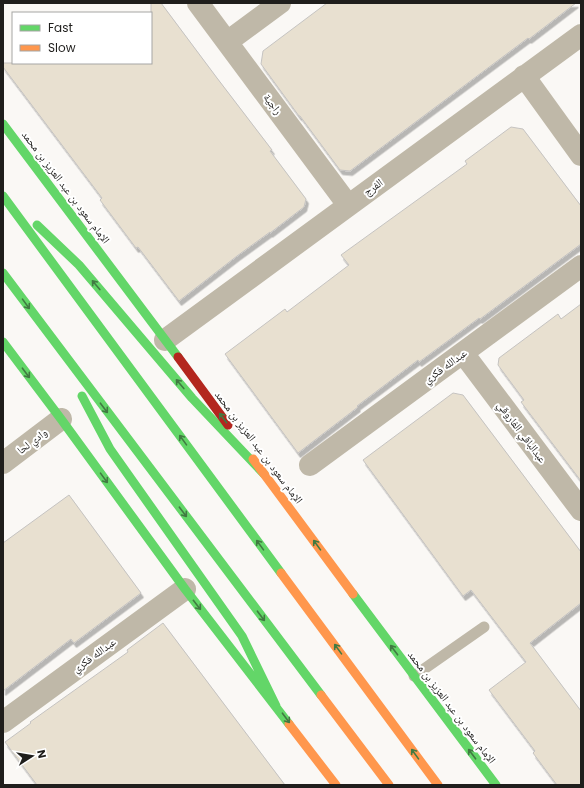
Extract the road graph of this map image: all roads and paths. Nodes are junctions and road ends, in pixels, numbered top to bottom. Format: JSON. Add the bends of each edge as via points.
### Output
{"nodes":[{"id":1,"x":198,"y":3,"type":"edge"},
{"id":2,"x":280,"y":3,"type":"edge"},
{"id":3,"x":581,"y":34,"type":"edge"},
{"id":4,"x":227,"y":42,"type":"junction"},
{"id":5,"x":524,"y":76,"type":"junction"},
{"id":6,"x":3,"y":124,"type":"edge"},
{"id":7,"x":581,"y":155,"type":"edge"},
{"id":8,"x":3,"y":195,"type":"edge"},
{"id":9,"x":348,"y":205,"type":"junction"},
{"id":10,"x":581,"y":266,"type":"edge"},
{"id":11,"x":3,"y":273,"type":"edge"},
{"id":12,"x":47,"y":332,"type":"junction"},
{"id":13,"x":165,"y":340,"type":"junction"},
{"id":14,"x":3,"y":342,"type":"edge"},
{"id":15,"x":463,"y":353,"type":"junction"},
{"id":16,"x":61,"y":419,"type":"junction"},
{"id":17,"x":3,"y":463,"type":"edge"},
{"id":18,"x":310,"y":465,"type":"dead end"},
{"id":19,"x":264,"y":474,"type":"junction"},
{"id":20,"x":581,"y":510,"type":"edge"},
{"id":21,"x":185,"y":589,"type":"junction"},
{"id":22,"x":484,"y":626,"type":"dead end"},
{"id":23,"x":414,"y":676,"type":"junction"},
{"id":24,"x":276,"y":706,"type":"junction"},
{"id":25,"x":3,"y":722,"type":"edge"},
{"id":26,"x":336,"y":785,"type":"edge"},
{"id":27,"x":389,"y":785,"type":"edge"},
{"id":28,"x":438,"y":785,"type":"edge"},
{"id":29,"x":496,"y":785,"type":"edge"}],
"edges":[{"from":1,"to":4,"type":"street","name":"راجية"},
{"from":2,"to":4,"type":"street"},
{"from":3,"to":5,"type":"street","name":"الفرج"},
{"from":4,"to":9,"type":"street","name":"راجية"},
{"from":5,"to":7,"type":"street"},
{"from":5,"to":9,"type":"street","name":"الفرج"},
{"from":6,"to":13,"type":"main road","name":"الإمام سعود بن عبد العزيز بن محمد"},
{"from":19,"to":8,"type":"main road","one_way":true,"via":[[192,398],[79,265]]},
{"from":28,"to":8,"type":"main road","one_way":true},
{"from":9,"to":13,"type":"street","name":"الفرج"},
{"from":10,"to":15,"type":"street","name":"عبدالله فكري"},
{"from":11,"to":12,"type":"main road","one_way":true},
{"from":12,"to":24,"type":"main road","via":[[110,449],[242,636]]},
{"from":12,"to":27,"type":"main road","one_way":true},
{"from":19,"to":13,"type":"main road","name":"الإمام سعود بن عبد العزيز بن محمد","one_way":true},
{"from":14,"to":16,"type":"main road","one_way":true},
{"from":15,"to":18,"type":"street","name":"عبدالله فكري"},
{"from":15,"to":20,"type":"street","name":"عبدالباقي الفاروقي"},
{"from":16,"to":17,"type":"street","name":"وادي لحا"},
{"from":16,"to":21,"type":"main road","one_way":true},
{"from":23,"to":19,"type":"main road","name":"الإمام سعود بن عبد العزيز بن محمد","one_way":true},
{"from":21,"to":24,"type":"main road","one_way":true},
{"from":21,"to":25,"type":"street","name":"عبدالله فكري"},
{"from":22,"to":23,"type":"lane"},
{"from":29,"to":23,"type":"main road","name":"الإمام سعود بن عبد العزيز بن محمد","one_way":true},
{"from":24,"to":26,"type":"main road","one_way":true}]}
